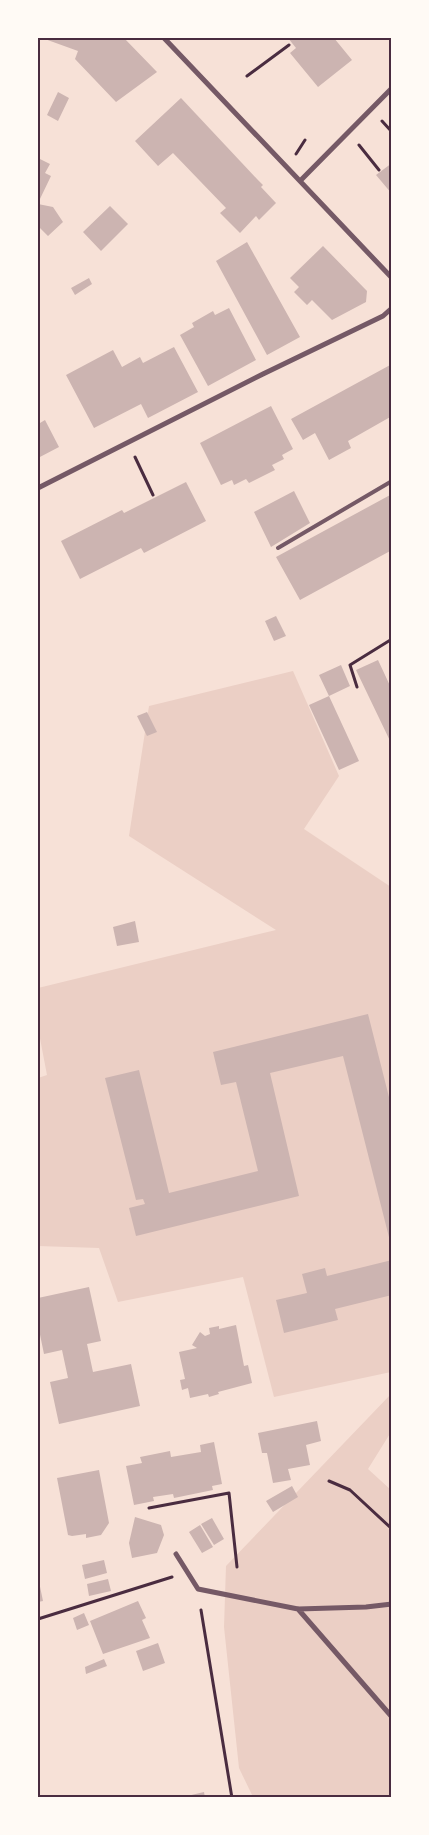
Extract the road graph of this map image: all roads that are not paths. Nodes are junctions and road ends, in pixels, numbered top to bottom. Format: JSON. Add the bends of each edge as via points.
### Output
{"nodes":[{"id":1,"x":164,"y":38,"type":"edge"},
{"id":2,"x":392,"y":88,"type":"edge"},
{"id":3,"x":301,"y":180,"type":"junction"},
{"id":4,"x":392,"y":278,"type":"edge"},
{"id":5,"x":392,"y":308,"type":"edge"},
{"id":6,"x":392,"y":481,"type":"edge"},
{"id":7,"x":38,"y":488,"type":"edge"},
{"id":8,"x":278,"y":548,"type":"dead end"},
{"id":9,"x":176,"y":1554,"type":"dead end"},
{"id":10,"x":392,"y":1604,"type":"edge"},
{"id":11,"x":298,"y":1609,"type":"junction"},
{"id":12,"x":392,"y":1717,"type":"edge"}],
"edges":[{"from":1,"to":3,"type":"street"},
{"from":2,"to":3,"type":"street"},
{"from":3,"to":4,"type":"street"},
{"from":5,"to":7,"type":"street","via":[[383,316]]},
{"from":6,"to":8,"type":"lane"},
{"from":9,"to":11,"type":"street","via":[[198,1589]]},
{"from":10,"to":11,"type":"street"},
{"from":11,"to":12,"type":"street"}]}
